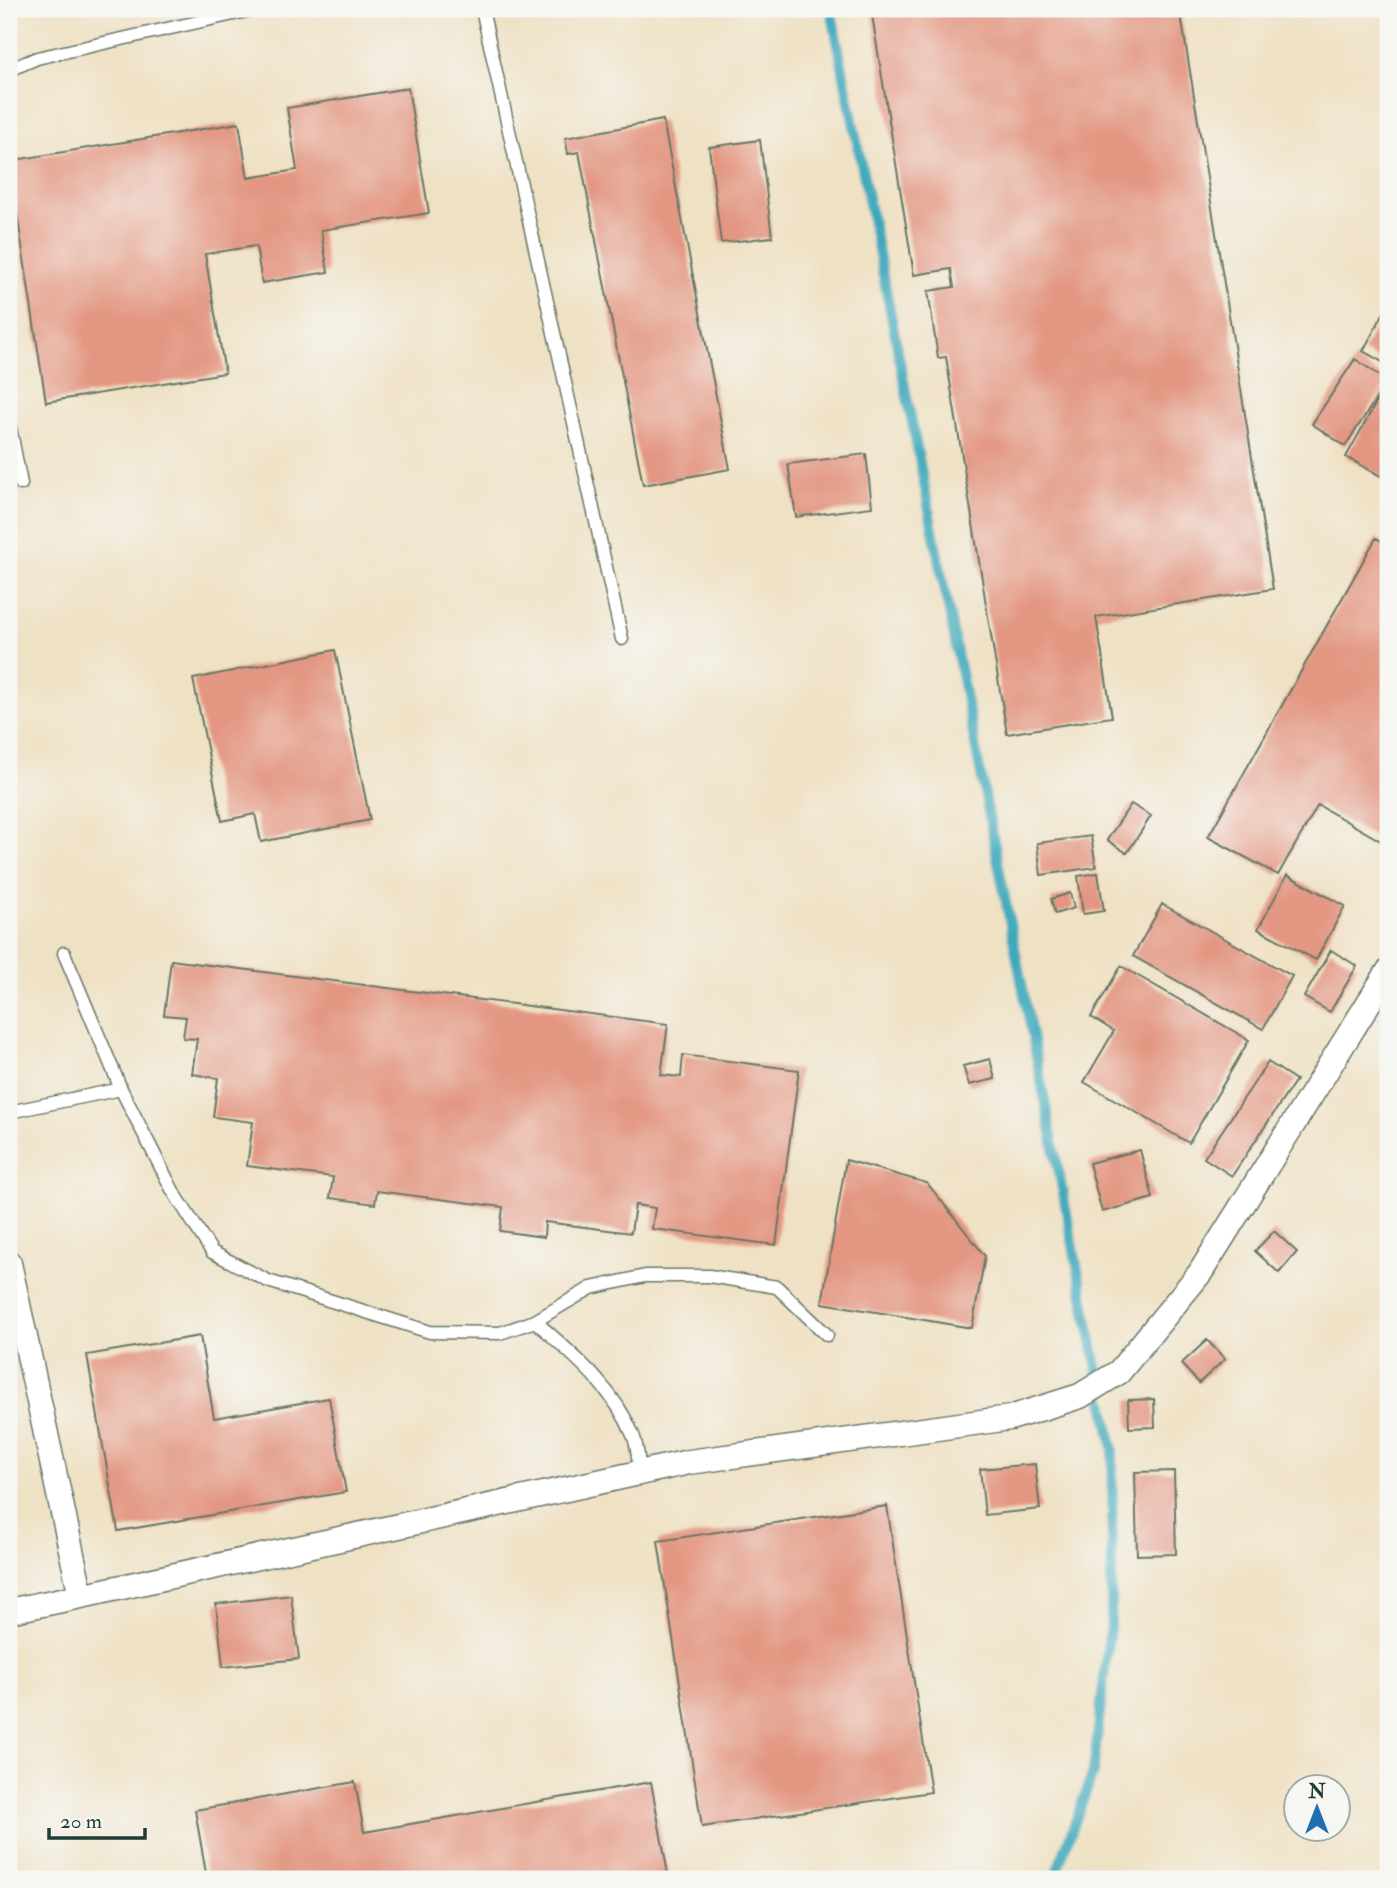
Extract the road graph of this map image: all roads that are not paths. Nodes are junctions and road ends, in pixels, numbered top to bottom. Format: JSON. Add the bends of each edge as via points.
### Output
{"nodes":[{"id":1,"x":256,"y":9,"type":"edge"},
{"id":2,"x":482,"y":9,"type":"edge"},
{"id":3,"x":9,"y":70,"type":"edge"},
{"id":4,"x":9,"y":422,"type":"edge"},
{"id":5,"x":21,"y":484,"type":"dead end"},
{"id":6,"x":622,"y":639,"type":"dead end"},
{"id":7,"x":64,"y":953,"type":"dead end"},
{"id":8,"x":1388,"y":972,"type":"edge"},
{"id":9,"x":121,"y":1089,"type":"junction"},
{"id":10,"x":9,"y":1112,"type":"edge"},
{"id":11,"x":9,"y":1263,"type":"edge"},
{"id":12,"x":535,"y":1321,"type":"junction"},
{"id":13,"x":827,"y":1335,"type":"dead end"},
{"id":14,"x":640,"y":1473,"type":"junction"},
{"id":15,"x":81,"y":1596,"type":"junction"},
{"id":16,"x":9,"y":1611,"type":"edge"}],
"edges":[{"from":1,"to":3,"type":"lane","via":[[37,58]]},
{"from":2,"to":6,"type":"lane"},
{"from":4,"to":5,"type":"lane"},
{"from":7,"to":9,"type":"lane"},
{"from":8,"to":14,"type":"street","via":[[1200,1273],[1119,1372],[1080,1396],[1010,1418],[689,1461]]},
{"from":9,"to":10,"type":"lane"},
{"from":9,"to":12,"type":"lane","via":[[173,1191],[212,1252],[268,1281],[430,1332],[500,1333]]},
{"from":11,"to":15,"type":"street"},
{"from":12,"to":13,"type":"lane","via":[[591,1288],[645,1276],[709,1276],[777,1287]]},
{"from":12,"to":14,"type":"lane","via":[[580,1360],[618,1407],[634,1438]]},
{"from":14,"to":15,"type":"street"},
{"from":15,"to":16,"type":"street"}]}
